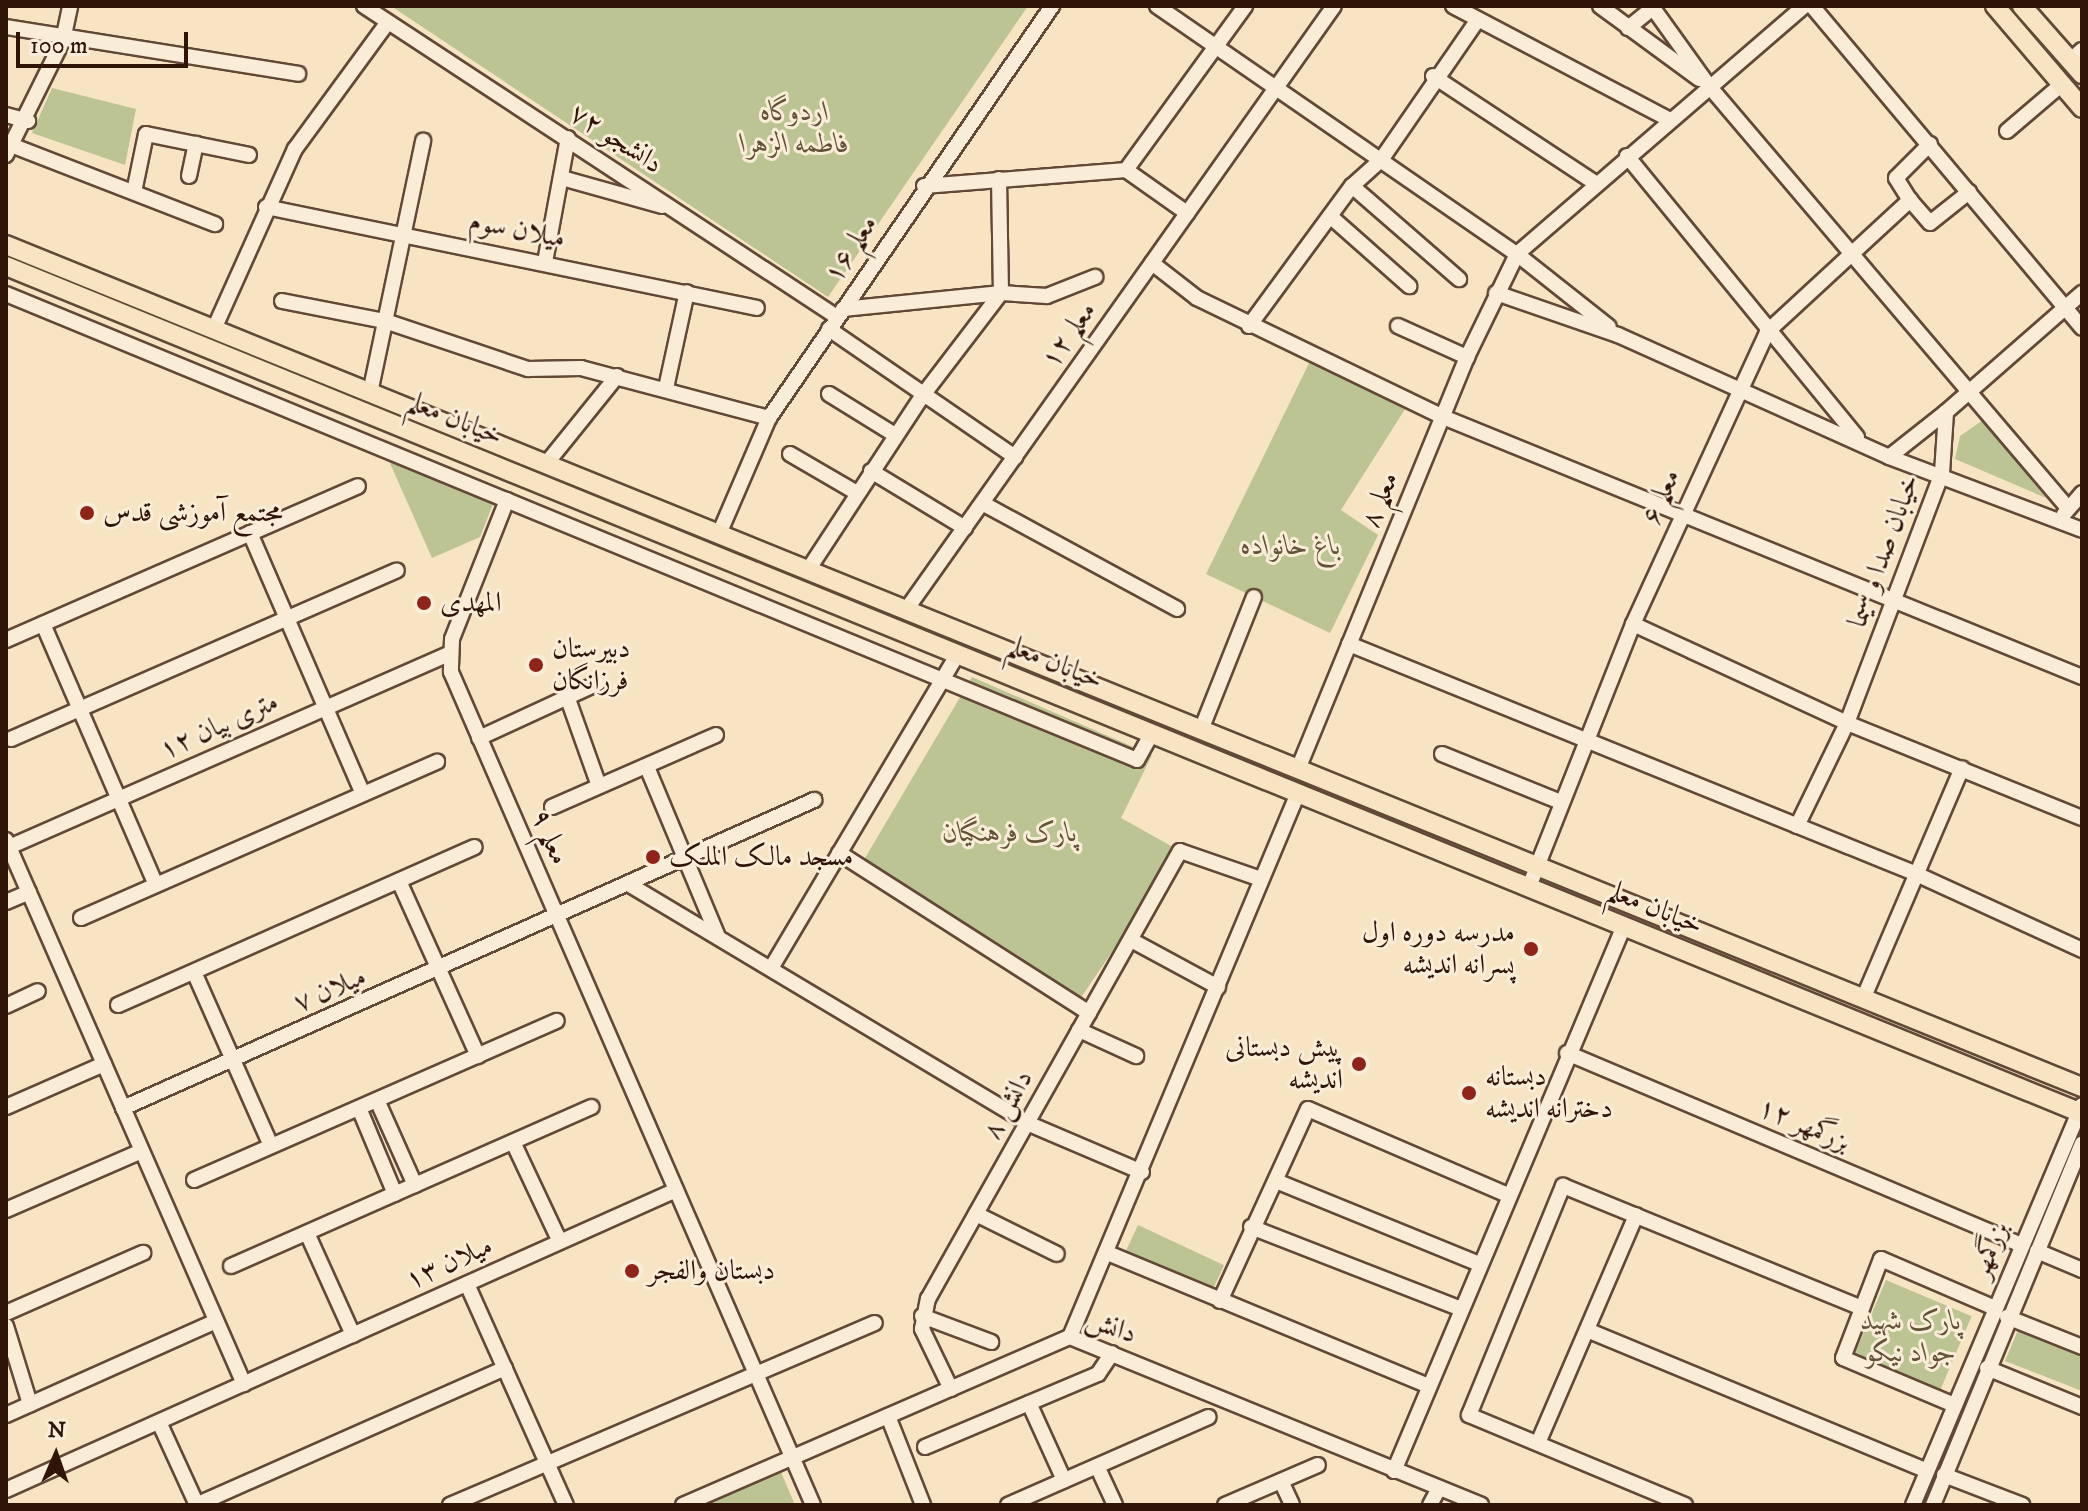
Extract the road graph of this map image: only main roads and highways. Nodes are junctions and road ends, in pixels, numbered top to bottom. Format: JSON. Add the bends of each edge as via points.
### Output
{"nodes":[{"id":1,"x":1995,"y":6,"type":"edge"},
{"id":2,"x":2022,"y":6,"type":"edge"},
{"id":3,"x":2078,"y":62,"type":"edge"},
{"id":4,"x":2082,"y":108,"type":"edge"},
{"id":5,"x":6,"y":245,"type":"edge"},
{"id":6,"x":6,"y":266,"type":"edge"},
{"id":7,"x":301,"y":365,"type":"junction"},
{"id":8,"x":294,"y":383,"type":"junction"},
{"id":9,"x":2082,"y":1087,"type":"edge"},
{"id":10,"x":2080,"y":1110,"type":"edge"}],
"edges":[{"from":1,"to":4,"type":"main road"},
{"from":2,"to":3,"type":"main road"},
{"from":5,"to":7,"type":"main road","name":"خیابان معلم"},
{"from":6,"to":8,"type":"main road","name":"خیابان معلم"},
{"from":7,"to":8,"type":"main road"},
{"from":7,"to":9,"type":"main road","name":"خیابان معلم"},
{"from":8,"to":10,"type":"main road","name":"خیابان معلم"}]}
